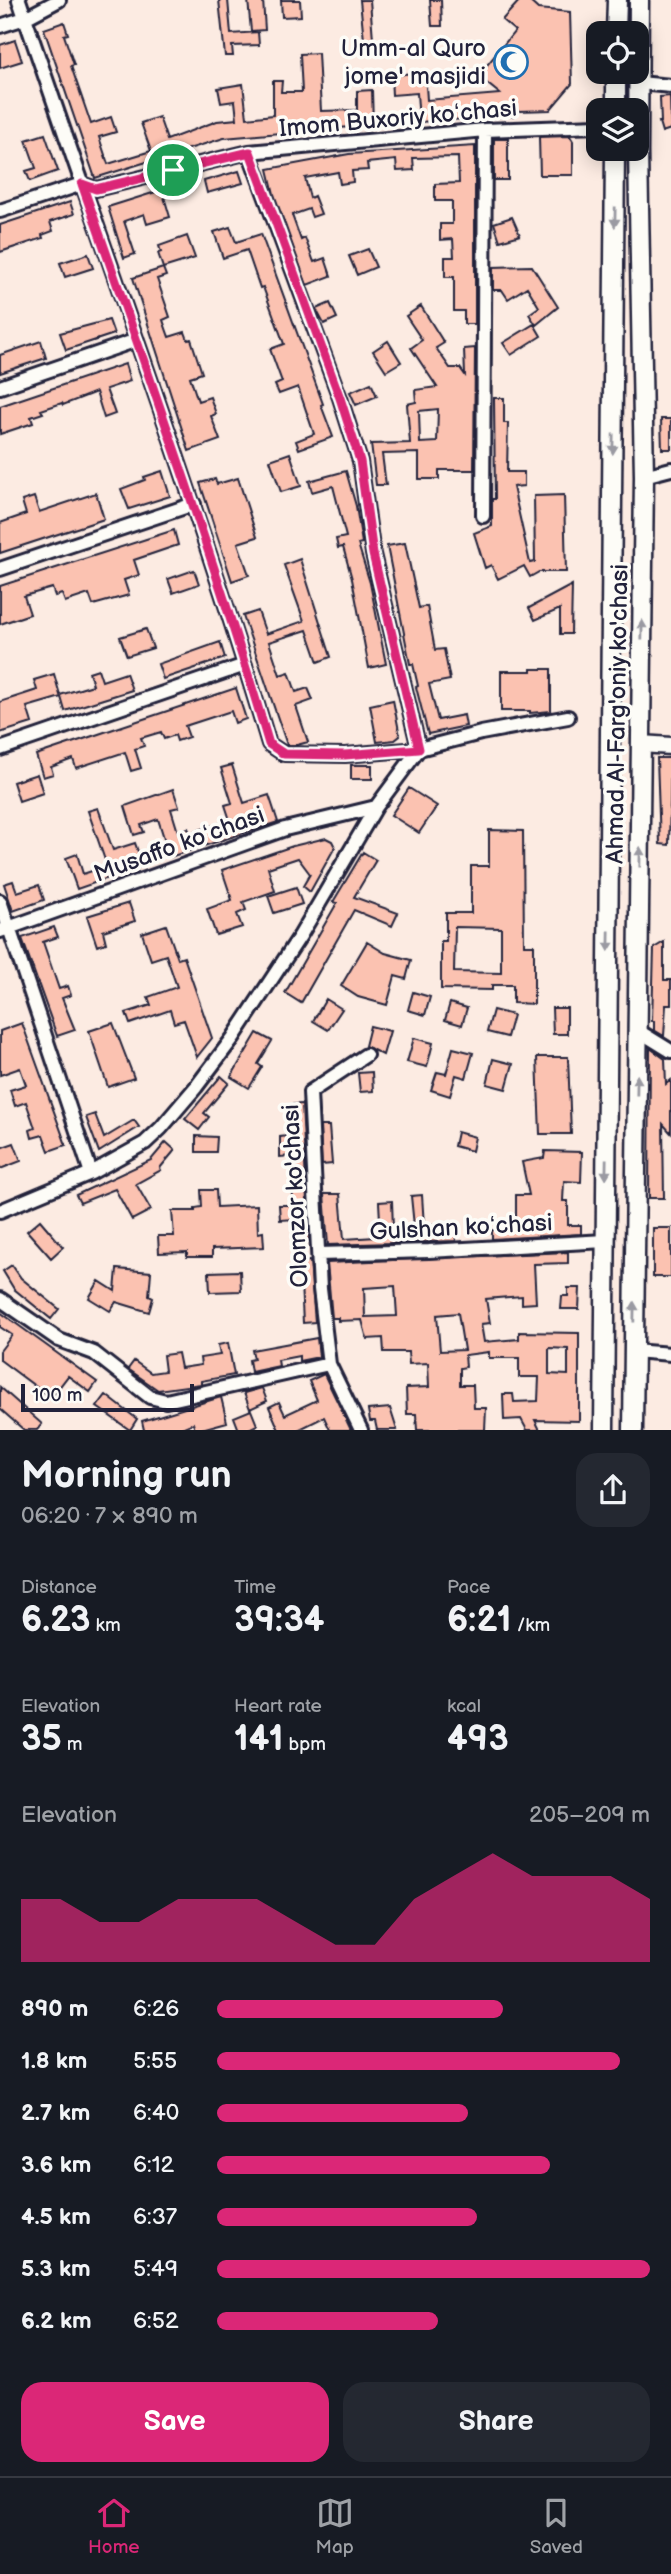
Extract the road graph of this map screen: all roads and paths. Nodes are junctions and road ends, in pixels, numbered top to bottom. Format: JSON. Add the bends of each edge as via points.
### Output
{"nodes":[{"id":1,"x":19,"y":0,"type":"edge"},
{"id":2,"x":60,"y":0,"type":"edge"},
{"id":3,"x":617,"y":0,"type":"edge"},
{"id":4,"x":639,"y":0,"type":"edge"},
{"id":5,"x":25,"y":18,"type":"junction"},
{"id":6,"x":616,"y":21,"type":"edge"},
{"id":7,"x":639,"y":21,"type":"edge"},
{"id":8,"x":0,"y":26,"type":"edge"},
{"id":9,"x":639,"y":84,"type":"edge"},
{"id":10,"x":649,"y":84,"type":"edge"},
{"id":11,"x":671,"y":86,"type":"edge"},
{"id":12,"x":586,"y":127,"type":"edge"},
{"id":13,"x":485,"y":131,"type":"junction"},
{"id":14,"x":250,"y":152,"type":"junction"},
{"id":15,"x":615,"y":161,"type":"edge"},
{"id":16,"x":82,"y":184,"type":"junction"},
{"id":17,"x":0,"y":211,"type":"edge"},
{"id":18,"x":137,"y":340,"type":"junction"},
{"id":19,"x":0,"y":387,"type":"edge"},
{"id":20,"x":671,"y":469,"type":"edge"},
{"id":21,"x":644,"y":476,"type":"junction"},
{"id":22,"x":194,"y":504,"type":"junction"},
{"id":23,"x":483,"y":516,"type":"dead end"},
{"id":24,"x":0,"y":569,"type":"edge"},
{"id":25,"x":245,"y":665,"type":"junction"},
{"id":26,"x":568,"y":718,"type":"dead end"},
{"id":27,"x":641,"y":744,"type":"junction"},
{"id":28,"x":671,"y":746,"type":"edge"},
{"id":29,"x":611,"y":747,"type":"junction"},
{"id":30,"x":0,"y":749,"type":"edge"},
{"id":31,"x":419,"y":749,"type":"junction"},
{"id":32,"x":376,"y":807,"type":"junction"},
{"id":33,"x":0,"y":901,"type":"edge"},
{"id":34,"x":5,"y":929,"type":"edge"},
{"id":35,"x":638,"y":1030,"type":"junction"},
{"id":36,"x":671,"y":1051,"type":"edge"},
{"id":37,"x":366,"y":1055,"type":"dead end"},
{"id":38,"x":91,"y":1173,"type":"junction"},
{"id":39,"x":0,"y":1211,"type":"edge"},
{"id":40,"x":605,"y":1241,"type":"junction"},
{"id":41,"x":319,"y":1254,"type":"junction"},
{"id":42,"x":0,"y":1299,"type":"edge"},
{"id":43,"x":633,"y":1351,"type":"junction"},
{"id":44,"x":671,"y":1354,"type":"edge"},
{"id":45,"x":329,"y":1364,"type":"junction"},
{"id":46,"x":361,"y":1430,"type":"edge"},
{"id":47,"x":604,"y":1430,"type":"edge"},
{"id":48,"x":633,"y":1430,"type":"edge"}],
"edges":[{"from":1,"to":5,"type":"street"},
{"from":2,"to":5,"type":"street"},
{"from":3,"to":6,"type":"highway"},
{"from":4,"to":7,"type":"highway","name":"Ahmad Al-Farg'oniy ko'chasi"},
{"from":5,"to":8,"type":"street"},
{"from":5,"to":16,"type":"street"},
{"from":9,"to":21,"type":"highway","name":"Ahmad Al-Farg'oniy ko'chasi"},
{"from":10,"to":11,"type":"street"},
{"from":12,"to":13,"type":"street","name":"Imom Buxoriy koʻchasi"},
{"from":13,"to":14,"type":"street","name":"Imom Buxoriy koʻchasi"},
{"from":13,"to":23,"type":"street"},
{"from":14,"to":16,"type":"street","name":"Imom Buxoriy koʻchasi","via":[[96,189]]},
{"from":14,"to":31,"type":"street","via":[[360,461],[373,554]]},
{"from":15,"to":29,"type":"highway","name":"Ahmad Al-Farg'oniy ko'chasi","one_way":true},
{"from":16,"to":17,"type":"street","name":"Imom Buxoriy koʻchasi"},
{"from":16,"to":18,"type":"street"},
{"from":18,"to":19,"type":"street"},
{"from":18,"to":22,"type":"street"},
{"from":20,"to":21,"type":"street"},
{"from":27,"to":21,"type":"highway","name":"Ahmad Al-Farg'oniy ko'chasi","one_way":true},
{"from":22,"to":24,"type":"street"},
{"from":22,"to":25,"type":"street"},
{"from":25,"to":30,"type":"street"},
{"from":25,"to":31,"type":"street","via":[[269,744],[284,754]]},
{"from":26,"to":31,"type":"street"},
{"from":27,"to":28,"type":"main road"},
{"from":27,"to":29,"type":"highway"},
{"from":35,"to":27,"type":"highway","name":"Ahmad Al-Farg'oniy ko'chasi","one_way":true},
{"from":29,"to":40,"type":"highway","name":"Ahmad Al-Farg'oniy ko'chasi","one_way":true},
{"from":31,"to":32,"type":"street"},
{"from":32,"to":34,"type":"street","name":"Musaffo koʻchasi","via":[[285,829]]},
{"from":32,"to":38,"type":"street","via":[[300,936],[196,1087],[145,1143]]},
{"from":33,"to":34,"type":"street"},
{"from":34,"to":38,"type":"street"},
{"from":35,"to":36,"type":"street"},
{"from":43,"to":35,"type":"highway","name":"Ahmad Al-Farg'oniy ko'chasi","one_way":true},
{"from":37,"to":41,"type":"street","name":"Olomzor ko'chasi","via":[[310,1092]]},
{"from":38,"to":39,"type":"street"},
{"from":40,"to":41,"type":"street","name":"Gulshan koʻchasi"},
{"from":40,"to":47,"type":"highway","name":"Ahmad Al-Farg'oniy ko'chasi"},
{"from":41,"to":45,"type":"street","name":"Olomzor ko'chasi"},
{"from":42,"to":45,"type":"street","via":[[59,1340],[94,1353],[150,1397],[166,1401]]},
{"from":43,"to":44,"type":"street"},
{"from":43,"to":48,"type":"highway","name":"Ahmad Al-Farg'oniy ko'chasi"},
{"from":45,"to":46,"type":"street","name":"Olomzor ko'chasi"}]}
